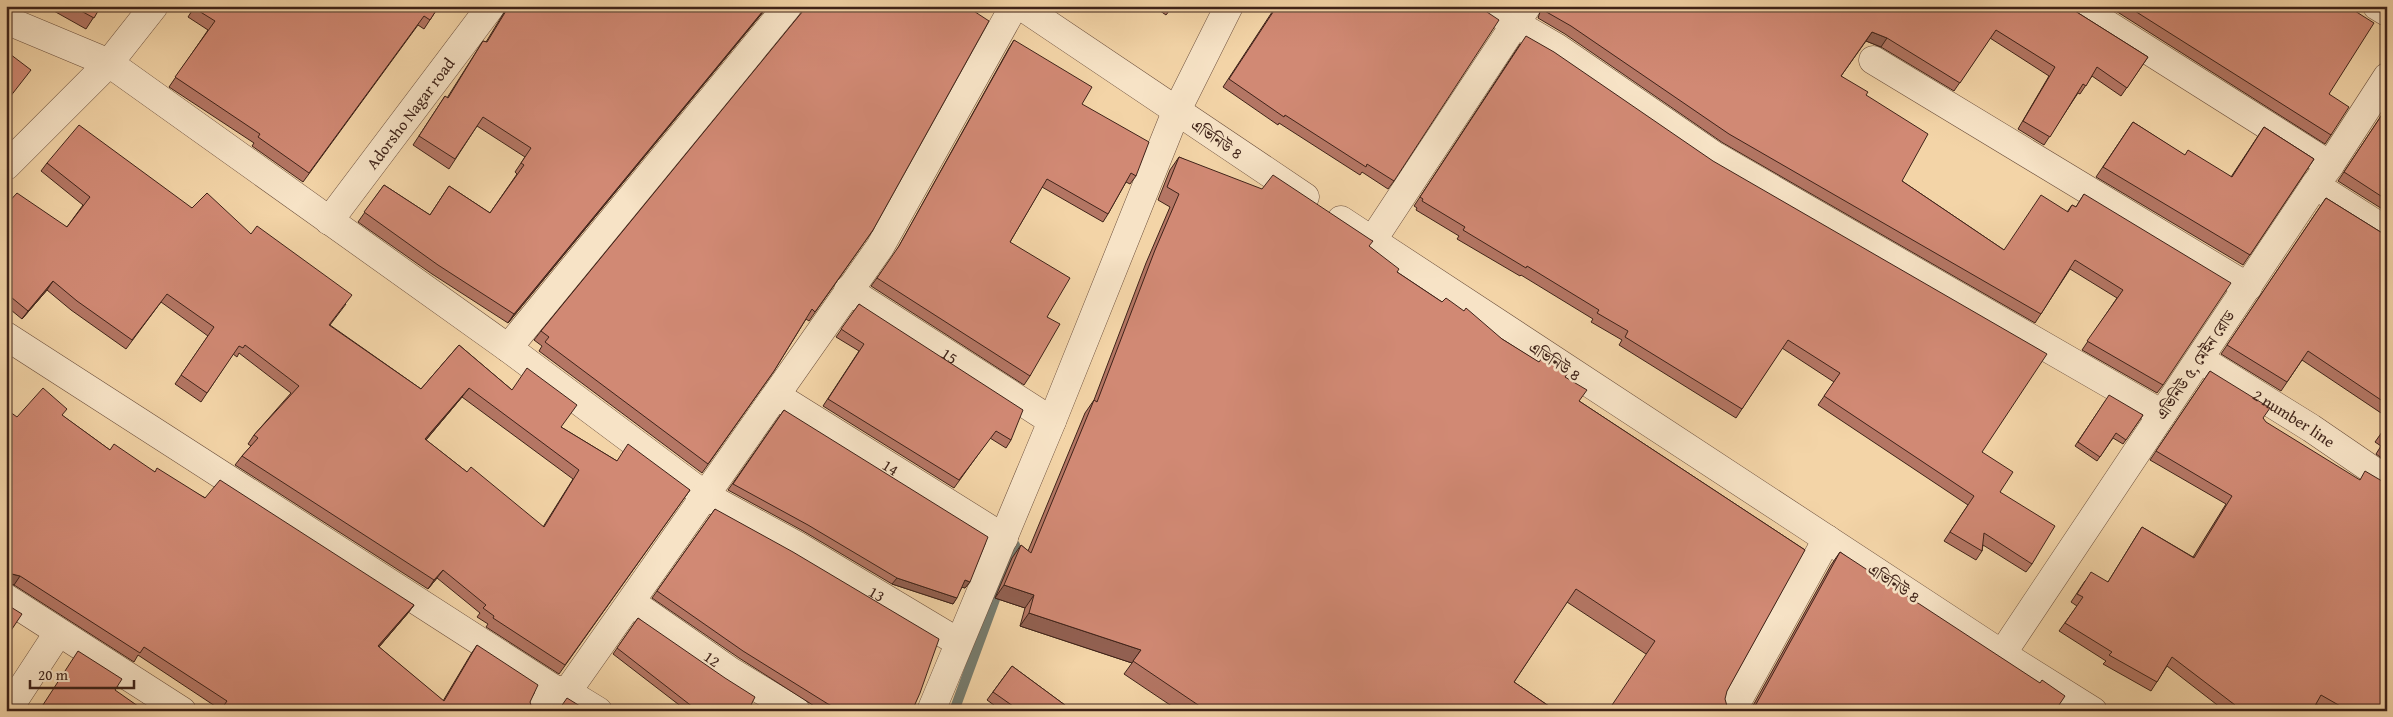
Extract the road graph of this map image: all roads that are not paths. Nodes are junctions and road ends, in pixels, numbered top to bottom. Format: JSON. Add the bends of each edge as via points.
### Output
{"nodes":[{"id":1,"x":154,"y":6,"type":"edge"},
{"id":2,"x":491,"y":6,"type":"edge"},
{"id":3,"x":788,"y":6,"type":"edge"},
{"id":4,"x":1014,"y":6,"type":"edge"},
{"id":5,"x":1021,"y":6,"type":"edge"},
{"id":6,"x":1229,"y":6,"type":"edge"},
{"id":7,"x":1485,"y":6,"type":"edge"},
{"id":8,"x":2078,"y":6,"type":"edge"},
{"id":9,"x":2377,"y":6,"type":"edge"},
{"id":10,"x":2387,"y":12,"type":"edge"},
{"id":11,"x":1522,"y":15,"type":"edge"},
{"id":12,"x":6,"y":20,"type":"edge"},
{"id":13,"x":1873,"y":60,"type":"dead end"},
{"id":14,"x":109,"y":62,"type":"junction"},
{"id":15,"x":2387,"y":77,"type":"edge"},
{"id":16,"x":1176,"y":112,"type":"junction"},
{"id":17,"x":6,"y":166,"type":"edge"},
{"id":18,"x":2322,"y":175,"type":"junction"},
{"id":19,"x":329,"y":221,"type":"junction"},
{"id":20,"x":2387,"y":230,"type":"edge"},
{"id":21,"x":1372,"y":241,"type":"junction"},
{"id":22,"x":2248,"y":287,"type":"junction"},
{"id":23,"x":848,"y":290,"type":"junction"},
{"id":24,"x":6,"y":336,"type":"edge"},
{"id":25,"x":508,"y":348,"type":"junction"},
{"id":26,"x":2200,"y":359,"type":"junction"},
{"id":27,"x":777,"y":396,"type":"junction"},
{"id":28,"x":2162,"y":414,"type":"junction"},
{"id":29,"x":1052,"y":421,"type":"junction"},
{"id":30,"x":2387,"y":480,"type":"edge"},
{"id":31,"x":706,"y":496,"type":"junction"},
{"id":32,"x":1004,"y":538,"type":"junction"},
{"id":33,"x":1827,"y":539,"type":"junction"},
{"id":34,"x":6,"y":598,"type":"edge"},
{"id":35,"x":631,"y":602,"type":"junction"},
{"id":36,"x":58,"y":633,"type":"junction"},
{"id":37,"x":958,"y":642,"type":"junction"},
{"id":38,"x":2002,"y":654,"type":"junction"},
{"id":39,"x":554,"y":697,"type":"edge"},
{"id":40,"x":2090,"y":710,"type":"edge"},
{"id":41,"x":7,"y":711,"type":"edge"},
{"id":42,"x":182,"y":711,"type":"edge"},
{"id":43,"x":598,"y":711,"type":"edge"},
{"id":44,"x":796,"y":711,"type":"edge"},
{"id":45,"x":931,"y":711,"type":"edge"},
{"id":46,"x":1732,"y":711,"type":"edge"}],
"edges":[{"from":1,"to":14,"type":"street"},
{"from":2,"to":19,"type":"street","name":"Adorsho Nagar road"},
{"from":3,"to":25,"type":"street"},
{"from":4,"to":23,"type":"street","via":[[880,248]]},
{"from":5,"to":16,"type":"street","name":"এভিনিউ ৪"},
{"from":6,"to":16,"type":"street"},
{"from":7,"to":11,"type":"street"},
{"from":8,"to":18,"type":"street"},
{"from":9,"to":10,"type":"street"},
{"from":11,"to":21,"type":"street"},
{"from":11,"to":28,"type":"street","via":[[1556,47],[1715,156]]},
{"from":12,"to":14,"type":"street","name":"13"},
{"from":13,"to":22,"type":"street"},
{"from":14,"to":17,"type":"street"},
{"from":14,"to":19,"type":"street","name":"13"},
{"from":15,"to":18,"type":"street","name":"এভিনিউ ৫, মেইন রোড"},
{"from":16,"to":21,"type":"street","name":"এভিনিউ ৪"},
{"from":16,"to":29,"type":"street"},
{"from":18,"to":20,"type":"street"},
{"from":18,"to":22,"type":"street","name":"এভিনিউ ৫, মেইন রোড"},
{"from":19,"to":25,"type":"street","name":"13"},
{"from":21,"to":33,"type":"street","name":"এভিনিউ ৪"},
{"from":22,"to":26,"type":"street","name":"এভিনিউ ৫, মেইন রোড"},
{"from":23,"to":27,"type":"street"},
{"from":23,"to":29,"type":"street","name":"15"},
{"from":24,"to":39,"type":"street"},
{"from":25,"to":31,"type":"street","name":"13"},
{"from":26,"to":28,"type":"street","name":"এভিনিউ ৫, মেইন রোড"},
{"from":26,"to":30,"type":"street","name":"2 number line"},
{"from":27,"to":31,"type":"street"},
{"from":27,"to":32,"type":"street","name":"14"},
{"from":28,"to":38,"type":"street","name":"এভিনিউ ৫, মেইন রোড"},
{"from":29,"to":32,"type":"street"},
{"from":31,"to":35,"type":"street"},
{"from":31,"to":37,"type":"street","name":"13","via":[[796,545]]},
{"from":32,"to":37,"type":"street"},
{"from":33,"to":38,"type":"street","name":"এভিনিউ ৪"},
{"from":33,"to":46,"type":"street"},
{"from":34,"to":36,"type":"street"},
{"from":35,"to":39,"type":"street"},
{"from":35,"to":44,"type":"street","name":"12","via":[[730,671]]},
{"from":36,"to":41,"type":"street"},
{"from":36,"to":42,"type":"street"},
{"from":37,"to":45,"type":"street"},
{"from":38,"to":40,"type":"street","name":"এভিনিউ ৪"},
{"from":39,"to":43,"type":"street"}]}
